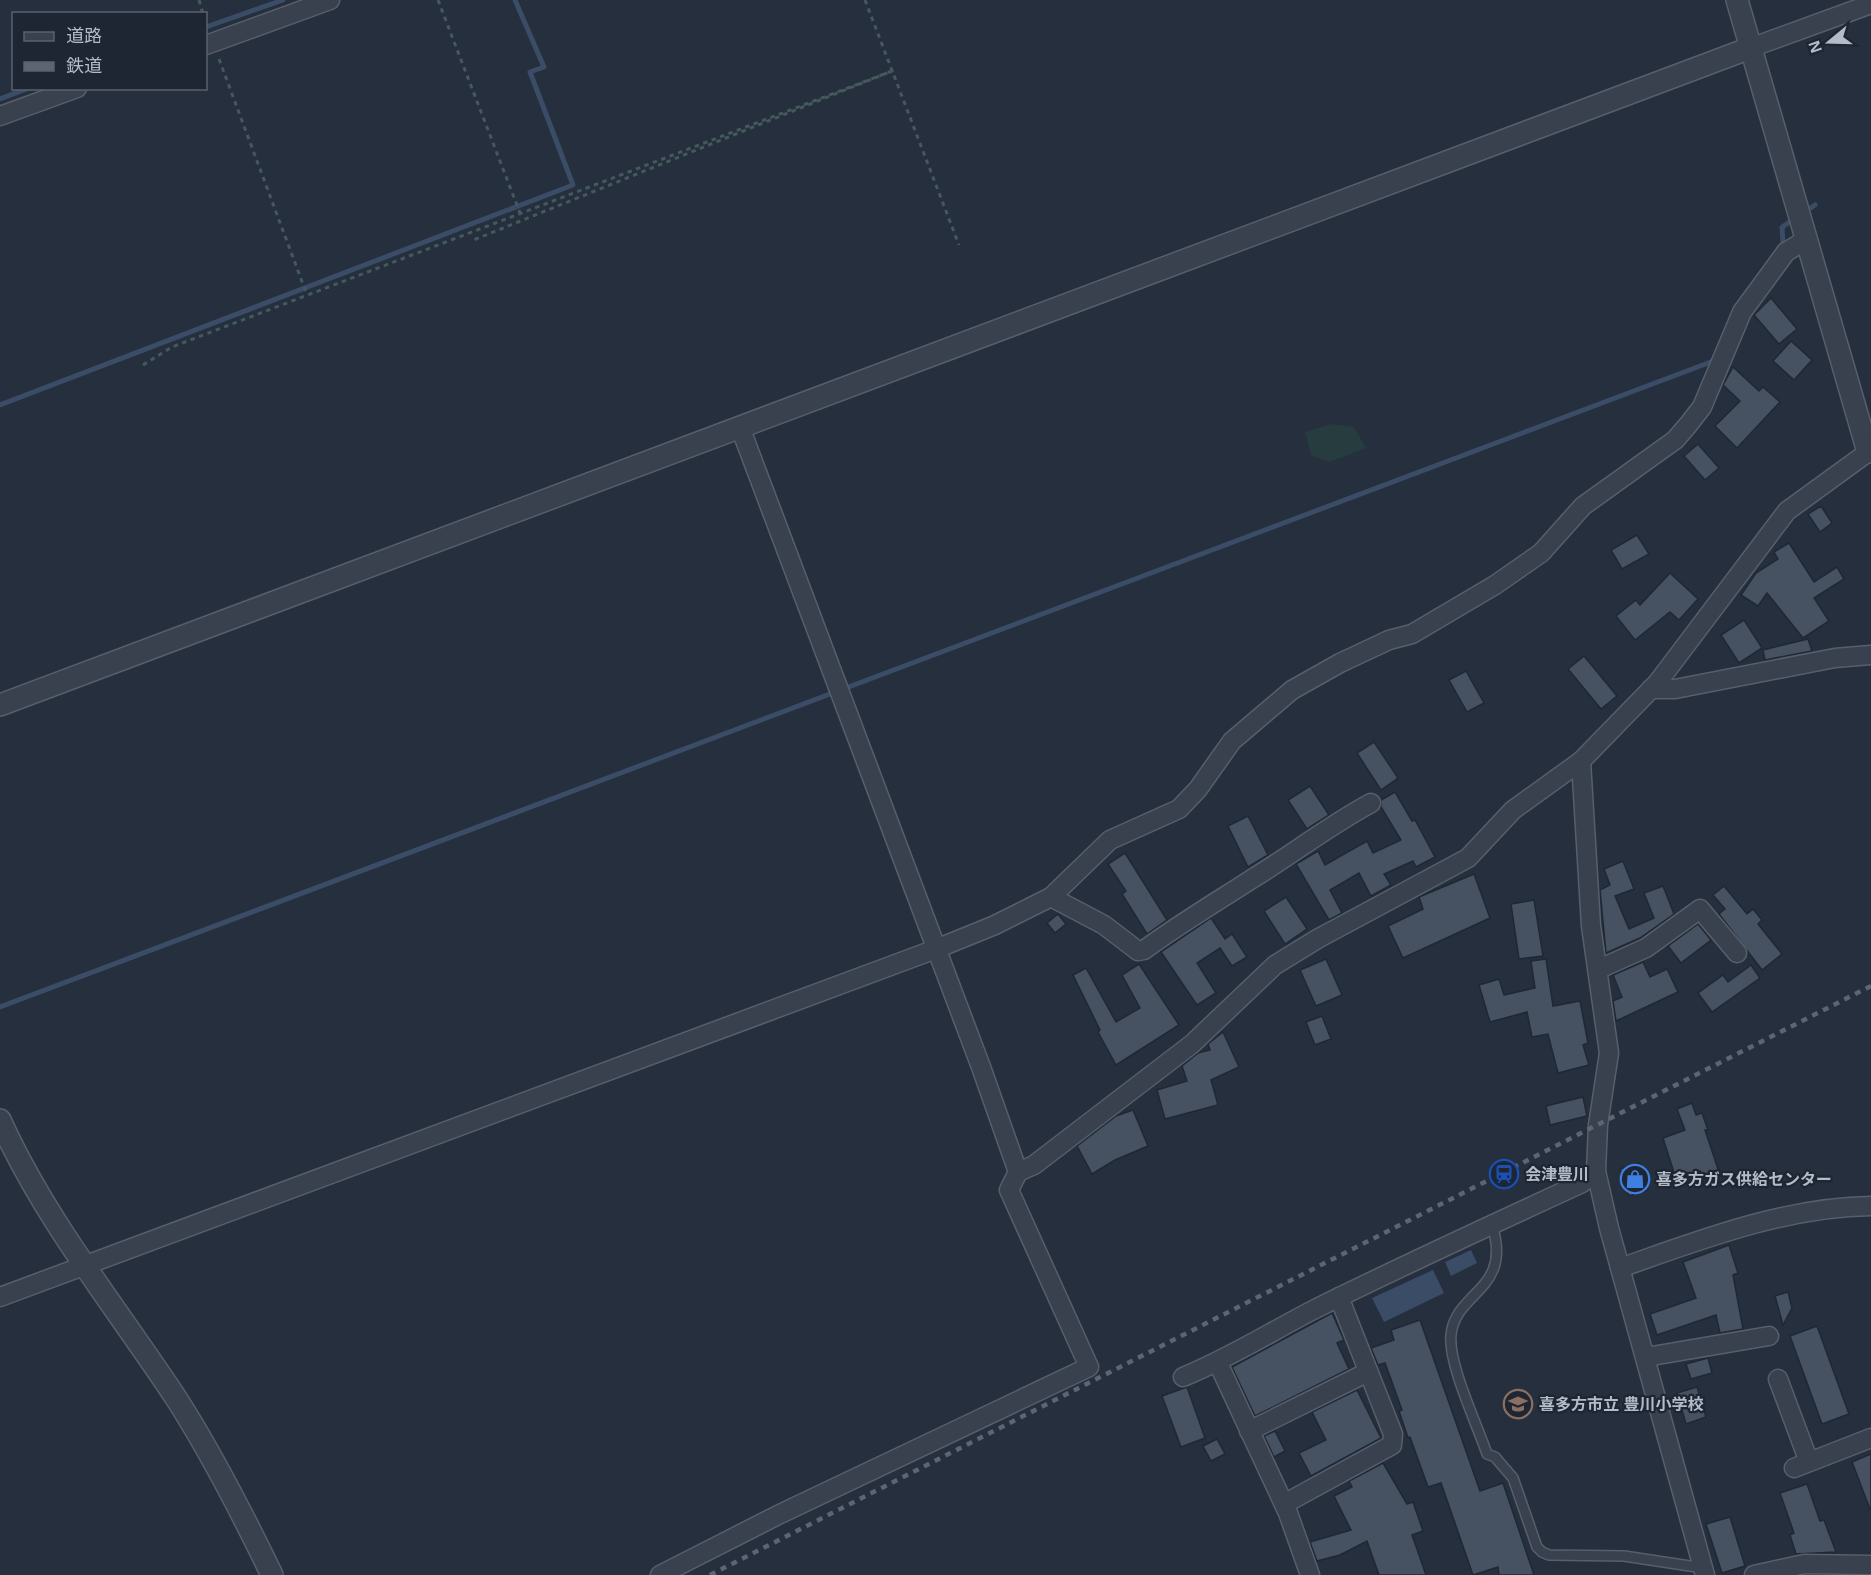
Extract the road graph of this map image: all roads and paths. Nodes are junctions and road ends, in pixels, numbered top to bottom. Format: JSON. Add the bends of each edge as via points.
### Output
{"nodes":[{"id":1,"x":330,"y":0,"type":"edge"},
{"id":2,"x":438,"y":0,"type":"edge"},
{"id":3,"x":865,"y":0,"type":"edge"},
{"id":4,"x":1737,"y":0,"type":"edge"},
{"id":5,"x":1871,"y":4,"type":"edge"},
{"id":6,"x":209,"y":44,"type":"edge"},
{"id":7,"x":1750,"y":48,"type":"junction"},
{"id":8,"x":892,"y":71,"type":"junction"},
{"id":9,"x":72,"y":90,"type":"edge"},
{"id":10,"x":0,"y":116,"type":"edge"},
{"id":11,"x":520,"y":213,"type":"junction"},
{"id":12,"x":471,"y":241,"type":"dead end"},
{"id":13,"x":1804,"y":241,"type":"junction"},
{"id":14,"x":959,"y":245,"type":"dead end"},
{"id":15,"x":307,"y":295,"type":"junction"},
{"id":16,"x":143,"y":365,"type":"dead end"},
{"id":17,"x":740,"y":427,"type":"junction"},
{"id":18,"x":1869,"y":451,"type":"edge"},
{"id":19,"x":1871,"y":655,"type":"edge"},
{"id":20,"x":1651,"y":689,"type":"junction"},
{"id":21,"x":0,"y":705,"type":"edge"},
{"id":22,"x":1581,"y":760,"type":"junction"},
{"id":23,"x":1371,"y":803,"type":"dead end"},
{"id":24,"x":1051,"y":897,"type":"junction"},
{"id":25,"x":936,"y":949,"type":"junction"},
{"id":26,"x":1737,"y":953,"type":"dead end"},
{"id":27,"x":1599,"y":969,"type":"junction"},
{"id":28,"x":0,"y":1120,"type":"edge"},
{"id":29,"x":1596,"y":1171,"type":"junction"},
{"id":30,"x":1018,"y":1172,"type":"junction"},
{"id":31,"x":1871,"y":1206,"type":"edge"},
{"id":32,"x":1492,"y":1225,"type":"junction"},
{"id":33,"x":84,"y":1265,"type":"junction"},
{"id":34,"x":1620,"y":1268,"type":"junction"},
{"id":35,"x":0,"y":1297,"type":"edge"},
{"id":36,"x":1339,"y":1297,"type":"junction"},
{"id":37,"x":1769,"y":1336,"type":"dead end"},
{"id":38,"x":1646,"y":1357,"type":"junction"},
{"id":39,"x":1218,"y":1363,"type":"junction"},
{"id":40,"x":1368,"y":1372,"type":"junction"},
{"id":41,"x":1183,"y":1377,"type":"dead end"},
{"id":42,"x":1778,"y":1379,"type":"dead end"},
{"id":43,"x":1249,"y":1431,"type":"junction"},
{"id":44,"x":1871,"y":1438,"type":"edge"},
{"id":45,"x":1284,"y":1504,"type":"junction"},
{"id":46,"x":1871,"y":1564,"type":"edge"},
{"id":47,"x":1704,"y":1572,"type":"edge"},
{"id":48,"x":272,"y":1575,"type":"edge"},
{"id":49,"x":660,"y":1575,"type":"edge"},
{"id":50,"x":1310,"y":1575,"type":"edge"},
{"id":51,"x":1754,"y":1575,"type":"edge"}],
"edges":[{"from":1,"to":6,"type":"street"},
{"from":2,"to":11,"type":"path"},
{"from":3,"to":8,"type":"path"},
{"from":4,"to":7,"type":"street"},
{"from":5,"to":7,"type":"street"},
{"from":6,"to":15,"type":"path"},
{"from":7,"to":13,"type":"street"},
{"from":7,"to":17,"type":"street"},
{"from":8,"to":11,"type":"path"},
{"from":8,"to":12,"type":"path"},
{"from":8,"to":14,"type":"path"},
{"from":9,"to":10,"type":"street"},
{"from":11,"to":15,"type":"path"},
{"from":13,"to":18,"type":"street"},
{"from":13,"to":24,"type":"street","via":[[1786,252],[1742,312],[1702,407],[1675,440],[1583,507],[1541,553],[1514,573],[1412,634],[1389,640],[1340,663],[1286,694],[1232,741],[1179,809],[1110,840]]},
{"from":15,"to":16,"type":"path","via":[[172,347]]},
{"from":17,"to":21,"type":"street"},
{"from":17,"to":25,"type":"street"},
{"from":18,"to":20,"type":"street","via":[[1787,511]]},
{"from":19,"to":20,"type":"street","via":[[1675,689]]},
{"from":20,"to":22,"type":"street"},
{"from":22,"to":27,"type":"street","via":[[1591,926]]},
{"from":22,"to":30,"type":"street","via":[[1513,810],[1468,858],[1275,965],[1192,1044],[1034,1165]]},
{"from":23,"to":24,"type":"street","via":[[1197,911],[1144,950],[1138,951],[1104,925]]},
{"from":24,"to":25,"type":"street"},
{"from":25,"to":30,"type":"street"},
{"from":25,"to":33,"type":"street"},
{"from":26,"to":27,"type":"street","via":[[1700,909],[1646,948]]},
{"from":27,"to":29,"type":"street","via":[[1609,1053],[1598,1125]]},
{"from":28,"to":33,"type":"street","via":[[30,1179]]},
{"from":29,"to":32,"type":"street","via":[[1582,1183]]},
{"from":29,"to":34,"type":"street"},
{"from":30,"to":49,"type":"street","via":[[1009,1190],[1089,1367]]},
{"from":31,"to":34,"type":"street","via":[[1821,1209],[1703,1239]]},
{"from":32,"to":36,"type":"street"},
{"from":32,"to":47,"type":"lane","via":[[1496,1238],[1492,1269],[1487,1284],[1454,1320],[1452,1348],[1487,1454],[1495,1457],[1514,1478],[1538,1547],[1549,1555],[1624,1557]]},
{"from":33,"to":35,"type":"street"},
{"from":33,"to":48,"type":"street","via":[[177,1400],[240,1508]]},
{"from":34,"to":38,"type":"street"},
{"from":36,"to":39,"type":"street"},
{"from":36,"to":40,"type":"street"},
{"from":37,"to":38,"type":"street"},
{"from":38,"to":47,"type":"street"},
{"from":39,"to":41,"type":"street"},
{"from":39,"to":43,"type":"street"},
{"from":40,"to":43,"type":"street"},
{"from":40,"to":45,"type":"street","via":[[1393,1434],[1392,1445]]},
{"from":42,"to":44,"type":"street","via":[[1802,1465]]},
{"from":43,"to":45,"type":"street"},
{"from":45,"to":50,"type":"street"},
{"from":46,"to":51,"type":"street","via":[[1804,1564]]}]}
